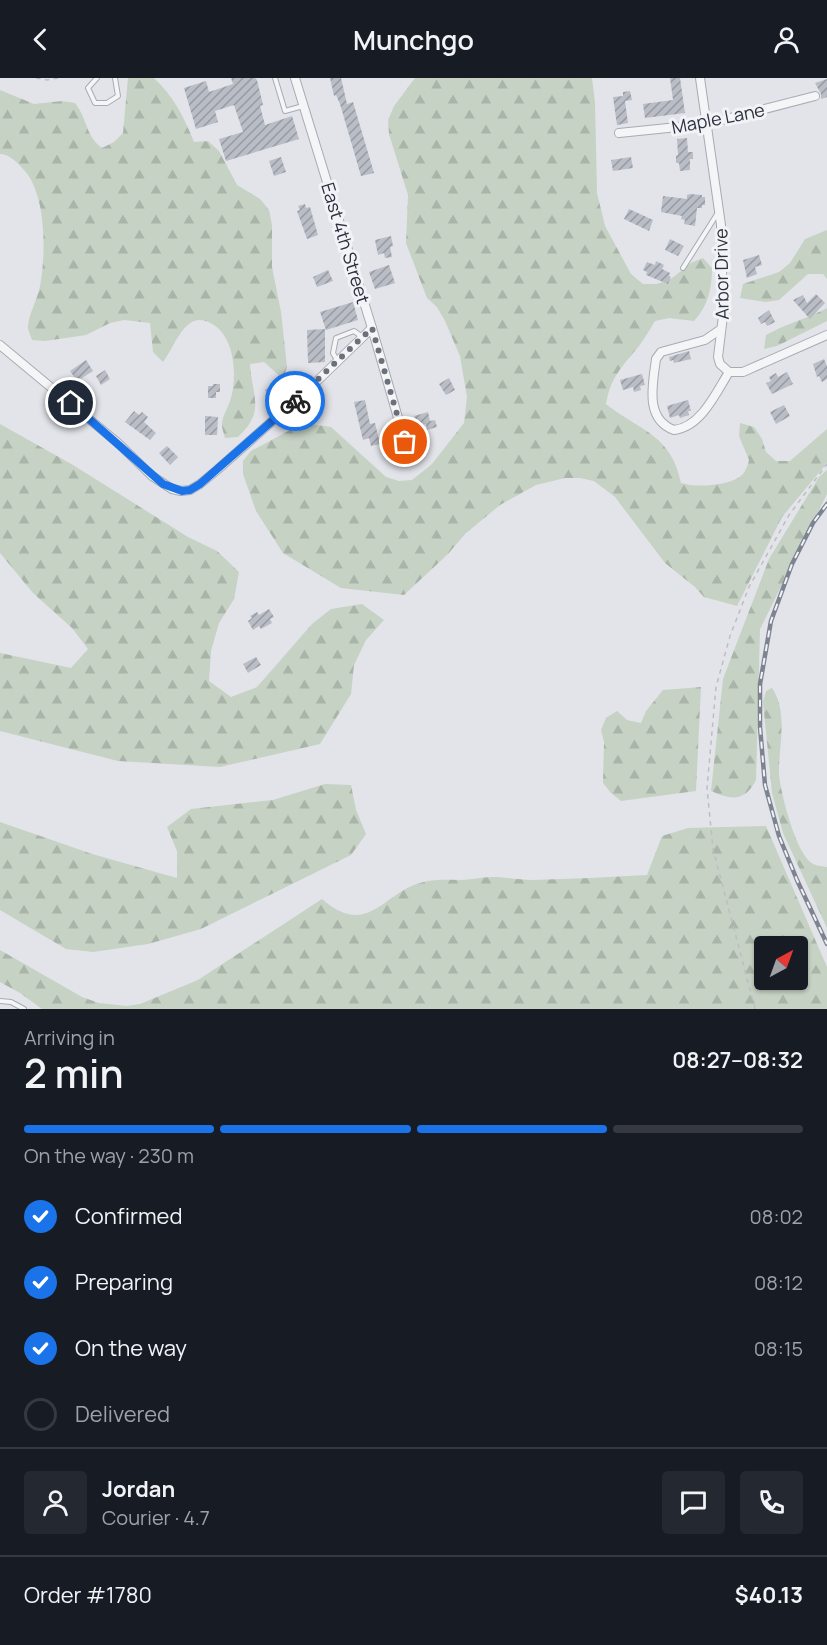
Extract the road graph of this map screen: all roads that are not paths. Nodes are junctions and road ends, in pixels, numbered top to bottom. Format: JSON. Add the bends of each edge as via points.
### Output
{"nodes":[{"id":1,"x":97,"y":78,"type":"edge"},
{"id":2,"x":115,"y":78,"type":"edge"},
{"id":3,"x":274,"y":78,"type":"edge"},
{"id":4,"x":295,"y":78,"type":"edge"},
{"id":5,"x":700,"y":78,"type":"edge"},
{"id":6,"x":815,"y":96,"type":"dead end"},
{"id":7,"x":303,"y":106,"type":"junction"},
{"id":8,"x":707,"y":124,"type":"junction"},
{"id":9,"x":619,"y":133,"type":"dead end"},
{"id":10,"x":719,"y":211,"type":"junction"},
{"id":11,"x":683,"y":268,"type":"dead end"},
{"id":12,"x":372,"y":328,"type":"junction"},
{"id":13,"x":721,"y":329,"type":"junction"},
{"id":14,"x":827,"y":335,"type":"edge"},
{"id":15,"x":362,"y":337,"type":"junction"},
{"id":16,"x":0,"y":345,"type":"edge"},
{"id":17,"x":337,"y":361,"type":"junction"},
{"id":18,"x":729,"y":372,"type":"junction"},
{"id":19,"x":405,"y":442,"type":"dead end"},
{"id":20,"x":0,"y":1001,"type":"edge"},
{"id":21,"x":24,"y":1009,"type":"edge"}],
"edges":[{"from":1,"to":2,"type":"lane","via":[[88,88],[95,103],[106,104],[118,96]]},
{"from":3,"to":7,"type":"lane","via":[[285,111]]},
{"from":4,"to":7,"type":"street","name":"East 4th Street"},
{"from":5,"to":8,"type":"street","name":"Arbor Drive"},
{"from":6,"to":8,"type":"street","name":"Maple Lane"},
{"from":7,"to":12,"type":"street","name":"East 4th Street"},
{"from":8,"to":9,"type":"street","name":"Maple Lane"},
{"from":8,"to":10,"type":"street","name":"Arbor Drive"},
{"from":10,"to":11,"type":"lane"},
{"from":10,"to":13,"type":"street","name":"Arbor Drive"},
{"from":12,"to":15,"type":"street"},
{"from":12,"to":19,"type":"street","name":"East 4th Street"},
{"from":13,"to":18,"type":"street","name":"Arbor Drive","via":[[718,357]]},
{"from":13,"to":18,"type":"street","via":[[705,340],[658,354],[652,400],[657,417],[674,430],[688,427],[707,407]]},
{"from":14,"to":18,"type":"street","via":[[743,372]]},
{"from":15,"to":17,"type":"street"},
{"from":15,"to":17,"type":"lane","via":[[354,331],[336,338],[333,354]]},
{"from":16,"to":17,"type":"street","via":[[152,476],[182,491],[200,484],[223,465]]},
{"from":20,"to":21,"type":"lane"}]}
